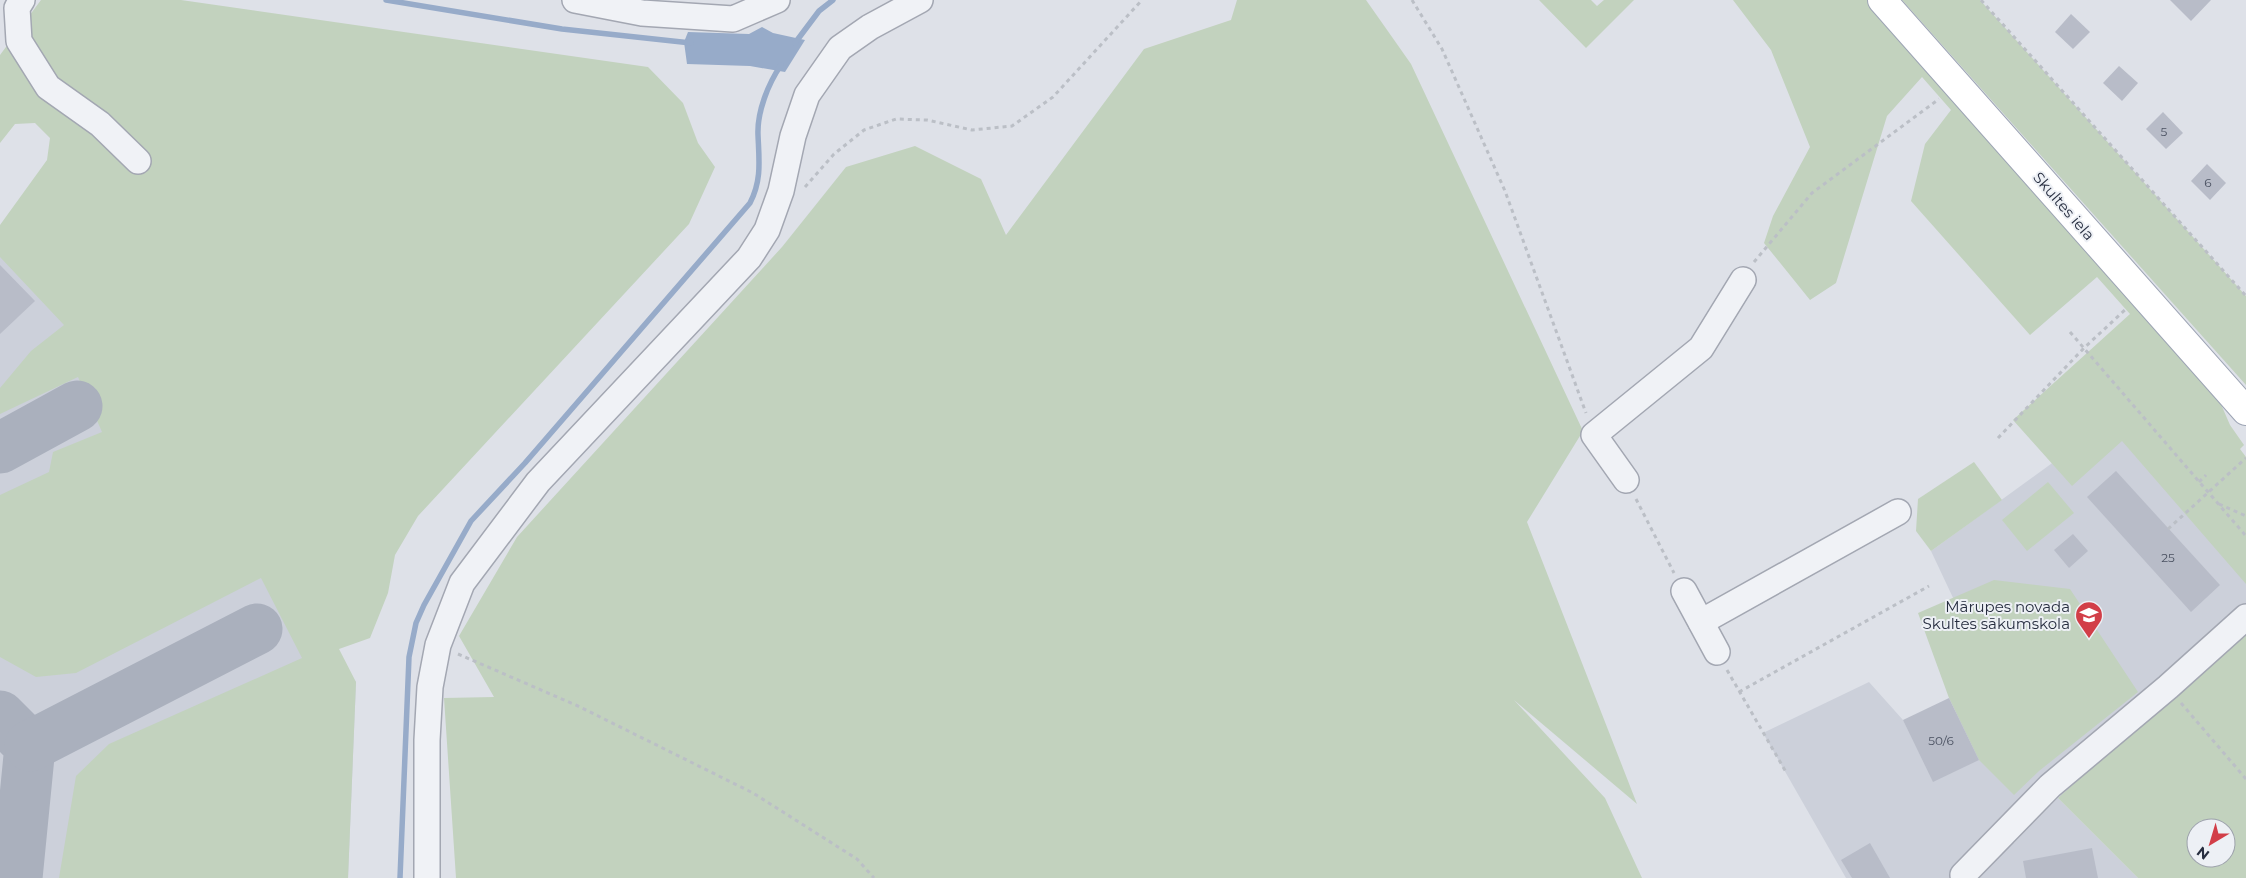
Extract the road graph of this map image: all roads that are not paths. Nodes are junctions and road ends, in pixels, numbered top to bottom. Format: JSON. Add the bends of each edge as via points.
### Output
{"nodes":[{"id":1,"x":22,"y":0,"type":"edge"},
{"id":2,"x":575,"y":0,"type":"edge"},
{"id":3,"x":777,"y":0,"type":"edge"},
{"id":4,"x":920,"y":0,"type":"edge"},
{"id":5,"x":1882,"y":0,"type":"edge"},
{"id":6,"x":138,"y":161,"type":"dead end"},
{"id":7,"x":1743,"y":280,"type":"road end"},
{"id":8,"x":2246,"y":411,"type":"edge"},
{"id":9,"x":1626,"y":480,"type":"road end"},
{"id":10,"x":1898,"y":512,"type":"dead end"},
{"id":11,"x":1684,"y":591,"type":"road end"},
{"id":12,"x":2246,"y":617,"type":"edge"},
{"id":13,"x":1701,"y":622,"type":"junction"},
{"id":14,"x":1717,"y":652,"type":"road end"},
{"id":15,"x":1962,"y":875,"type":"dead end"},
{"id":16,"x":426,"y":878,"type":"edge"}],
"edges":[{"from":1,"to":6,"type":"street","via":[[17,8],[19,41],[48,87],[100,124]]},
{"from":2,"to":3,"type":"street","via":[[642,13],[732,19]]},
{"from":4,"to":16,"type":"street","via":[[870,27],[840,48],[807,95],[793,136],[781,191],[767,230],[749,258],[538,482],[462,583],[438,645],[430,687]]},
{"from":5,"to":8,"type":"main road","name":"Skultes iela"},
{"from":7,"to":9,"type":"street","via":[[1701,348],[1594,435]]},
{"from":10,"to":13,"type":"street"},
{"from":11,"to":13,"type":"street"},
{"from":12,"to":15,"type":"street","via":[[2050,786]]},
{"from":13,"to":14,"type":"street"}]}
